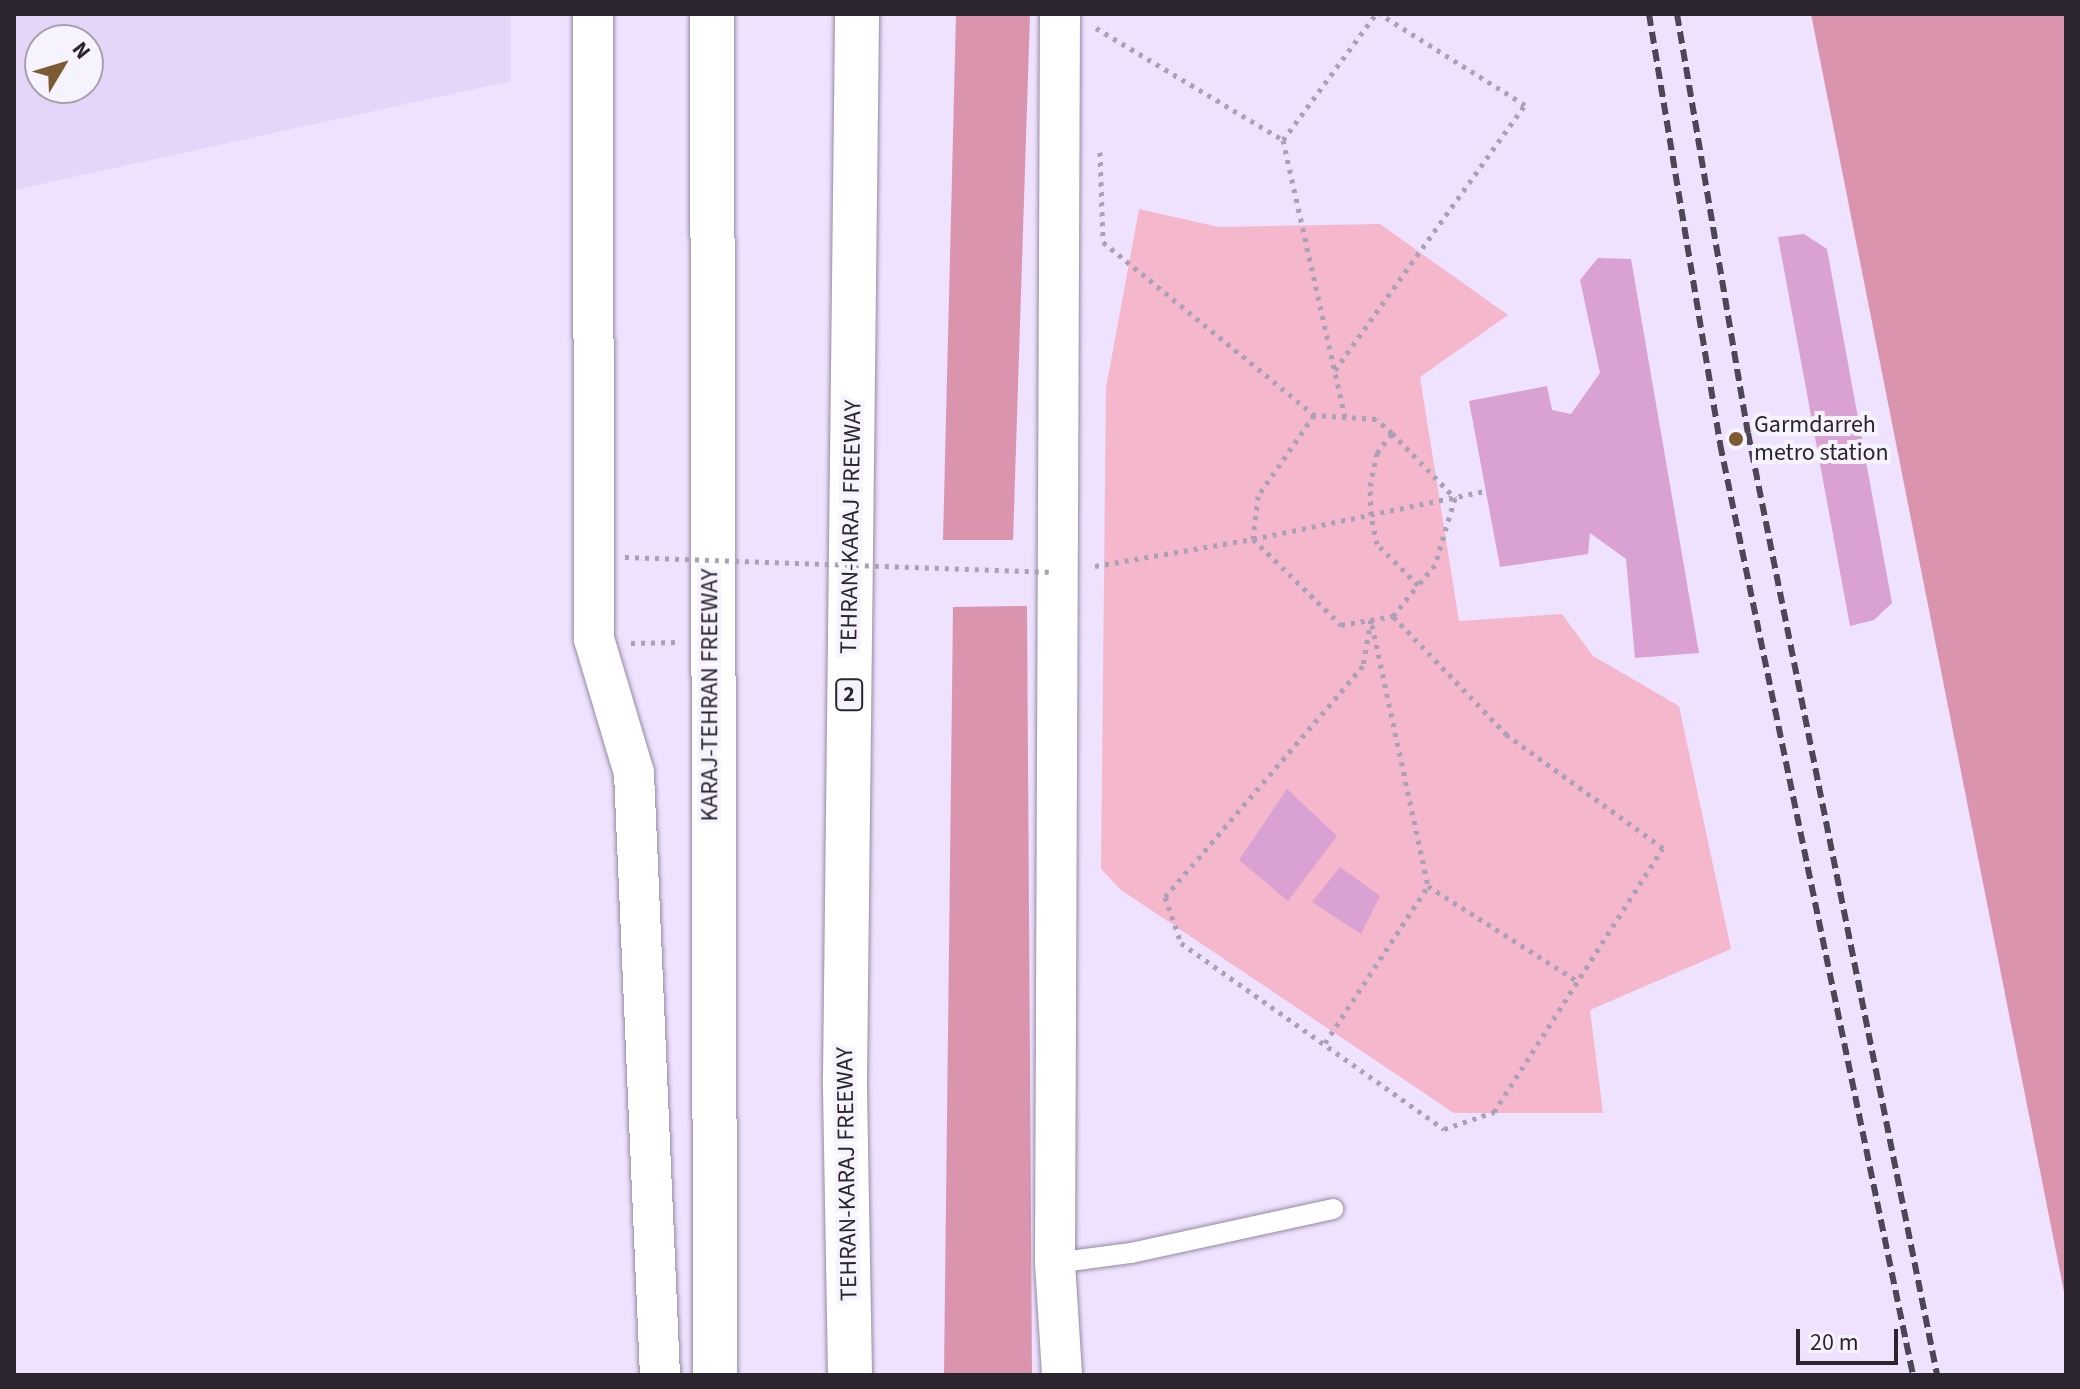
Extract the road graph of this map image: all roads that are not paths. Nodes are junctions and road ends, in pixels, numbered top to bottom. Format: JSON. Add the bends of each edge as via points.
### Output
{"nodes":[{"id":1,"x":593,"y":14,"type":"edge"},
{"id":2,"x":712,"y":14,"type":"edge"},
{"id":3,"x":857,"y":14,"type":"edge"},
{"id":4,"x":871,"y":14,"type":"edge"},
{"id":5,"x":1060,"y":14,"type":"edge"},
{"id":6,"x":855,"y":173,"type":"junction"},
{"id":7,"x":1333,"y":1209,"type":"dead end"},
{"id":8,"x":1055,"y":1263,"type":"junction"},
{"id":9,"x":660,"y":1375,"type":"edge"},
{"id":10,"x":715,"y":1375,"type":"edge"},
{"id":11,"x":850,"y":1375,"type":"edge"},
{"id":12,"x":1062,"y":1375,"type":"edge"}],
"edges":[{"from":1,"to":9,"type":"street","via":[[594,639],[634,773]]},
{"from":2,"to":10,"type":"highway","name":"KARAJ-TEHRAN FREEWAY"},
{"from":3,"to":6,"type":"highway","name":"TEHRAN-KARAJ FREEWAY","number":"2"},
{"from":4,"to":6,"type":"highway"},
{"from":5,"to":8,"type":"street","via":[[1070,570]]},
{"from":6,"to":11,"type":"highway","name":"TEHRAN-KARAJ FREEWAY","number":"2","via":[[845,1077]]},
{"from":7,"to":8,"type":"lane","via":[[1131,1253]]},
{"from":8,"to":12,"type":"street"}]}
